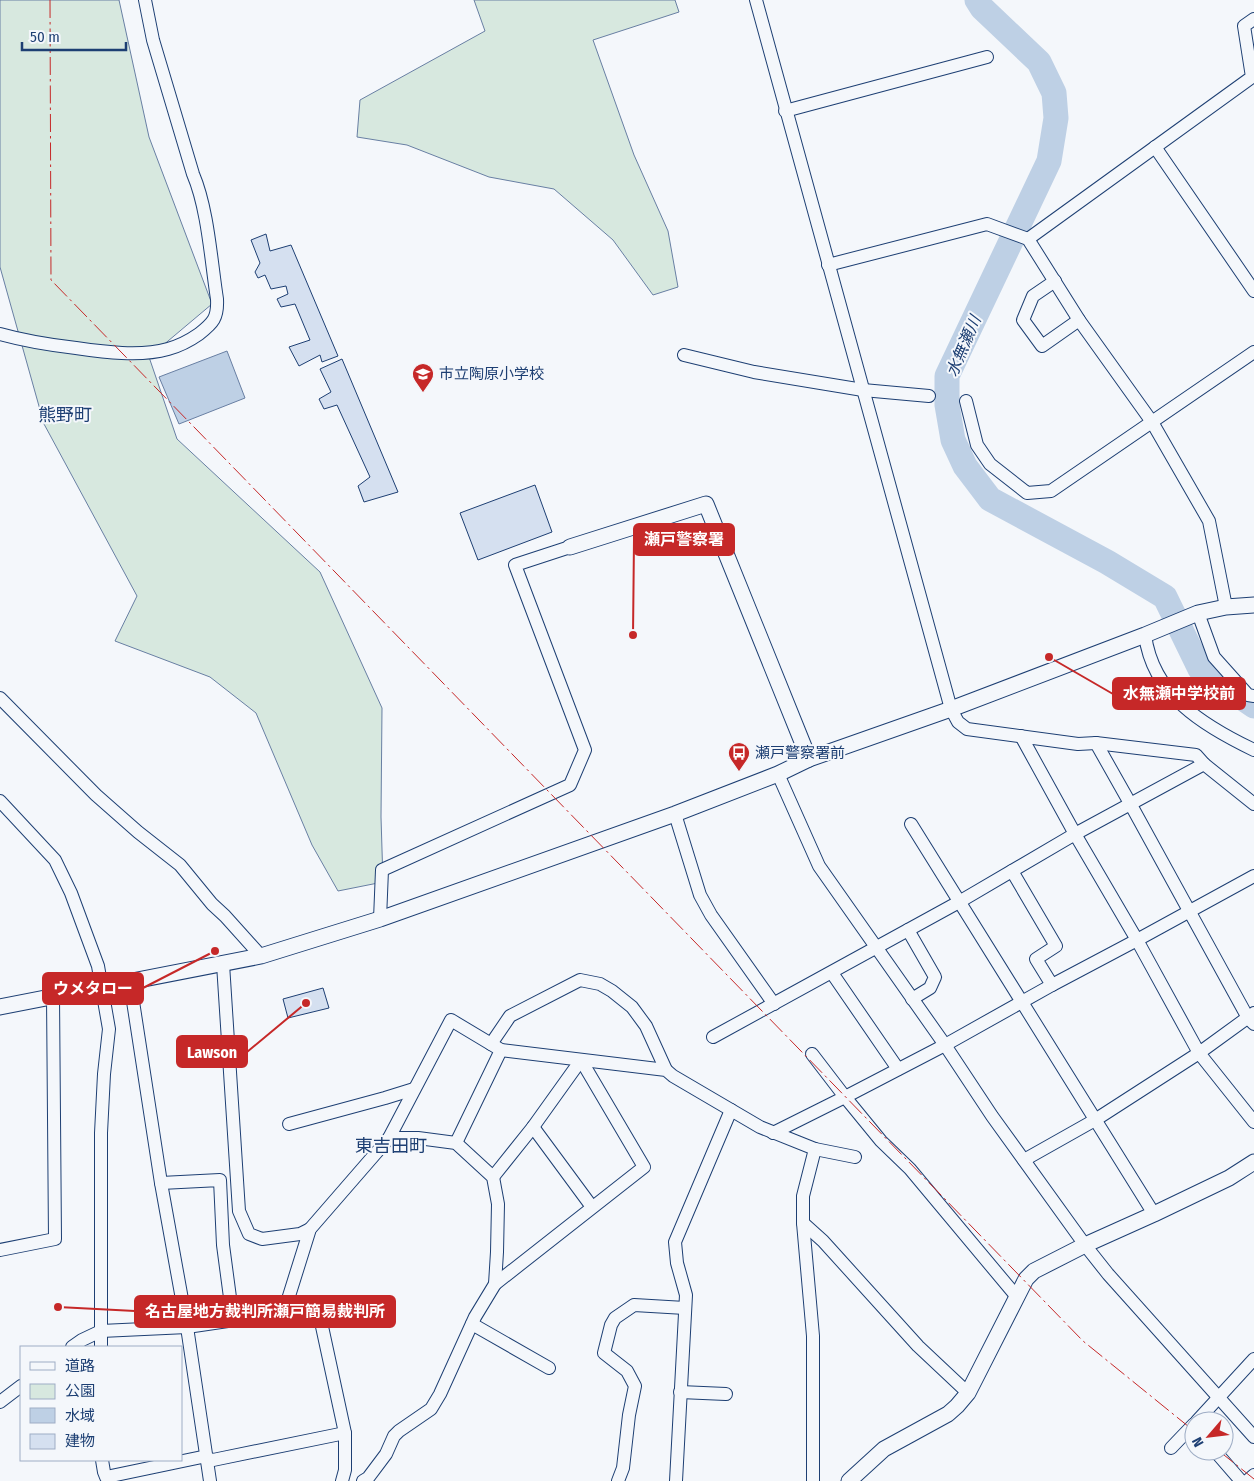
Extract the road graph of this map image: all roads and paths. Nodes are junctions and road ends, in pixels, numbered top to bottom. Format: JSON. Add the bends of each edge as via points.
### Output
{"nodes":[{"id":1,"x":145,"y":0,"type":"edge"},
{"id":2,"x":756,"y":0,"type":"edge"},
{"id":3,"x":1254,"y":20,"type":"edge"},
{"id":4,"x":987,"y":57,"type":"dead end"},
{"id":5,"x":785,"y":111,"type":"junction"},
{"id":6,"x":1155,"y":147,"type":"junction"},
{"id":7,"x":1025,"y":238,"type":"junction"},
{"id":8,"x":828,"y":265,"type":"junction"},
{"id":9,"x":1055,"y":281,"type":"junction"},
{"id":10,"x":1254,"y":291,"type":"edge"},
{"id":11,"x":1079,"y":320,"type":"junction"},
{"id":12,"x":0,"y":334,"type":"edge"},
{"id":13,"x":1254,"y":352,"type":"edge"},
{"id":14,"x":684,"y":355,"type":"dead end"},
{"id":15,"x":863,"y":390,"type":"junction"},
{"id":16,"x":930,"y":396,"type":"dead end"},
{"id":17,"x":966,"y":401,"type":"dead end"},
{"id":18,"x":1152,"y":422,"type":"junction"},
{"id":19,"x":570,"y":547,"type":"joint"},
{"id":20,"x":1254,"y":605,"type":"edge"},
{"id":21,"x":1226,"y":607,"type":"junction"},
{"id":22,"x":1198,"y":613,"type":"junction"},
{"id":23,"x":1145,"y":635,"type":"junction"},
{"id":24,"x":1254,"y":696,"type":"edge"},
{"id":25,"x":0,"y":698,"type":"edge"},
{"id":26,"x":951,"y":709,"type":"junction"},
{"id":27,"x":1021,"y":736,"type":"junction"},
{"id":28,"x":1096,"y":743,"type":"junction"},
{"id":29,"x":1254,"y":750,"type":"edge"},
{"id":30,"x":808,"y":759,"type":"junction"},
{"id":31,"x":1204,"y":764,"type":"junction"},
{"id":32,"x":778,"y":774,"type":"junction"},
{"id":33,"x":0,"y":801,"type":"edge"},
{"id":34,"x":1131,"y":804,"type":"junction"},
{"id":35,"x":1254,"y":804,"type":"edge"},
{"id":36,"x":675,"y":814,"type":"junction"},
{"id":37,"x":911,"y":824,"type":"dead end"},
{"id":38,"x":1075,"y":834,"type":"junction"},
{"id":39,"x":1012,"y":871,"type":"junction"},
{"id":40,"x":1254,"y":876,"type":"edge"},
{"id":41,"x":959,"y":902,"type":"junction"},
{"id":42,"x":1189,"y":911,"type":"junction"},
{"id":43,"x":380,"y":920,"type":"junction"},
{"id":44,"x":908,"y":930,"type":"junction"},
{"id":45,"x":1137,"y":940,"type":"junction"},
{"id":46,"x":876,"y":948,"type":"junction"},
{"id":47,"x":261,"y":956,"type":"junction"},
{"id":48,"x":223,"y":964,"type":"junction"},
{"id":49,"x":832,"y":973,"type":"junction"},
{"id":50,"x":130,"y":982,"type":"junction"},
{"id":51,"x":1052,"y":985,"type":"junction"},
{"id":52,"x":101,"y":987,"type":"junction"},
{"id":53,"x":53,"y":996,"type":"junction"},
{"id":54,"x":912,"y":999,"type":"junction"},
{"id":55,"x":1022,"y":1002,"type":"junction"},
{"id":56,"x":774,"y":1004,"type":"junction"},
{"id":57,"x":0,"y":1007,"type":"edge"},
{"id":58,"x":1252,"y":1018,"type":"edge"},
{"id":59,"x":714,"y":1037,"type":"dead end"},
{"id":60,"x":945,"y":1045,"type":"junction"},
{"id":61,"x":496,"y":1047,"type":"junction"},
{"id":62,"x":1199,"y":1053,"type":"junction"},
{"id":63,"x":812,"y":1054,"type":"dead end"},
{"id":64,"x":581,"y":1060,"type":"junction"},
{"id":65,"x":898,"y":1069,"type":"junction"},
{"id":66,"x":666,"y":1070,"type":"junction"},
{"id":67,"x":414,"y":1090,"type":"junction"},
{"id":68,"x":845,"y":1097,"type":"junction"},
{"id":69,"x":731,"y":1110,"type":"junction"},
{"id":70,"x":1095,"y":1120,"type":"junction"},
{"id":71,"x":1254,"y":1122,"type":"edge"},
{"id":72,"x":289,"y":1124,"type":"dead end"},
{"id":73,"x":533,"y":1127,"type":"junction"},
{"id":74,"x":772,"y":1133,"type":"junction"},
{"id":75,"x":388,"y":1138,"type":"junction"},
{"id":76,"x":456,"y":1143,"type":"junction"},
{"id":77,"x":815,"y":1149,"type":"junction"},
{"id":78,"x":855,"y":1158,"type":"dead end"},
{"id":79,"x":1024,"y":1160,"type":"junction"},
{"id":80,"x":1254,"y":1162,"type":"edge"},
{"id":81,"x":493,"y":1177,"type":"junction"},
{"id":82,"x":161,"y":1183,"type":"junction"},
{"id":83,"x":592,"y":1207,"type":"junction"},
{"id":84,"x":1154,"y":1214,"type":"junction"},
{"id":85,"x":803,"y":1223,"type":"junction"},
{"id":86,"x":310,"y":1228,"type":"junction"},
{"id":87,"x":1085,"y":1245,"type":"junction"},
{"id":88,"x":0,"y":1250,"type":"edge"},
{"id":89,"x":494,"y":1284,"type":"junction"},
{"id":90,"x":1016,"y":1297,"type":"junction"},
{"id":91,"x":685,"y":1308,"type":"junction"},
{"id":92,"x":284,"y":1312,"type":"junction"},
{"id":93,"x":233,"y":1320,"type":"junction"},
{"id":94,"x":472,"y":1324,"type":"junction"},
{"id":95,"x":187,"y":1327,"type":"junction"},
{"id":96,"x":101,"y":1331,"type":"junction"},
{"id":97,"x":73,"y":1346,"type":"edge"},
{"id":98,"x":101,"y":1346,"type":"edge"},
{"id":99,"x":1254,"y":1359,"type":"edge"},
{"id":100,"x":549,"y":1368,"type":"dead end"},
{"id":101,"x":20,"y":1387,"type":"edge"},
{"id":102,"x":680,"y":1392,"type":"junction"},
{"id":103,"x":968,"y":1393,"type":"junction"},
{"id":104,"x":726,"y":1394,"type":"dead end"},
{"id":105,"x":1218,"y":1397,"type":"junction"},
{"id":106,"x":0,"y":1402,"type":"edge"},
{"id":107,"x":1206,"y":1411,"type":"edge"},
{"id":108,"x":345,"y":1433,"type":"junction"},
{"id":109,"x":1184,"y":1435,"type":"edge"},
{"id":110,"x":1254,"y":1437,"type":"edge"},
{"id":111,"x":1171,"y":1448,"type":"dead end"},
{"id":112,"x":207,"y":1459,"type":"junction"},
{"id":113,"x":102,"y":1461,"type":"edge"},
{"id":114,"x":1224,"y":1461,"type":"edge"},
{"id":115,"x":1254,"y":1475,"type":"edge"},
{"id":116,"x":108,"y":1479,"type":"edge"},
{"id":117,"x":368,"y":1480,"type":"edge"},
{"id":118,"x":210,"y":1481,"type":"edge"},
{"id":119,"x":342,"y":1481,"type":"edge"},
{"id":120,"x":618,"y":1481,"type":"edge"},
{"id":121,"x":676,"y":1481,"type":"edge"},
{"id":122,"x":813,"y":1481,"type":"edge"},
{"id":123,"x":849,"y":1481,"type":"edge"},
{"id":124,"x":1242,"y":1481,"type":"edge"},
{"id":125,"x":1247,"y":1481,"type":"edge"}],
"edges":[{"from":1,"to":12,"type":"street","via":[[153,40],[198,185],[218,310],[212,323],[189,341],[167,350],[142,353],[44,344]]},
{"from":2,"to":5,"type":"street"},
{"from":3,"to":6,"type":"street","via":[[1244,26],[1252,77]]},
{"from":4,"to":5,"type":"street"},
{"from":5,"to":8,"type":"street"},
{"from":6,"to":7,"type":"street"},
{"from":6,"to":10,"type":"street"},
{"from":7,"to":8,"type":"street","via":[[987,224]]},
{"from":7,"to":9,"type":"street"},
{"from":8,"to":15,"type":"street"},
{"from":9,"to":11,"type":"street"},
{"from":9,"to":11,"type":"street","via":[[1033,296],[1023,320],[1042,346]]},
{"from":11,"to":18,"type":"street"},
{"from":13,"to":18,"type":"street"},
{"from":14,"to":15,"type":"street","via":[[754,372]]},
{"from":15,"to":16,"type":"street"},
{"from":15,"to":26,"type":"street"},
{"from":17,"to":18,"type":"street","via":[[977,445],[990,464],[1027,492],[1051,491]]},
{"from":18,"to":21,"type":"street","via":[[1209,521]]},
{"from":19,"to":30,"type":"street","via":[[706,504]]},
{"from":19,"to":43,"type":"street","via":[[515,565],[585,750],[570,785],[382,870]]},
{"from":20,"to":21,"type":"street"},
{"from":21,"to":22,"type":"street"},
{"from":22,"to":23,"type":"street"},
{"from":22,"to":24,"type":"street","via":[[1214,657],[1248,694]]},
{"from":23,"to":26,"type":"street"},
{"from":23,"to":29,"type":"street","via":[[1154,666],[1171,695],[1221,734]]},
{"from":25,"to":47,"type":"street","via":[[96,795],[180,865]]},
{"from":26,"to":27,"type":"street","via":[[958,722],[967,729]]},
{"from":26,"to":30,"type":"street"},
{"from":27,"to":28,"type":"street","via":[[1078,744]]},
{"from":27,"to":38,"type":"street"},
{"from":28,"to":31,"type":"street","via":[[1196,755]]},
{"from":28,"to":34,"type":"street"},
{"from":30,"to":32,"type":"street"},
{"from":31,"to":34,"type":"street"},
{"from":31,"to":35,"type":"street"},
{"from":32,"to":36,"type":"street"},
{"from":32,"to":46,"type":"street","via":[[819,866]]},
{"from":33,"to":52,"type":"street","via":[[55,860],[98,966]]},
{"from":34,"to":38,"type":"street"},
{"from":34,"to":42,"type":"street"},
{"from":36,"to":43,"type":"street"},
{"from":36,"to":56,"type":"street","via":[[700,895]]},
{"from":37,"to":41,"type":"street"},
{"from":38,"to":39,"type":"street"},
{"from":38,"to":45,"type":"street"},
{"from":39,"to":41,"type":"street"},
{"from":39,"to":51,"type":"street","via":[[1056,946],[1036,959]]},
{"from":40,"to":42,"type":"street"},
{"from":41,"to":44,"type":"street"},
{"from":41,"to":55,"type":"street"},
{"from":42,"to":45,"type":"street"},
{"from":42,"to":58,"type":"street"},
{"from":43,"to":47,"type":"street"},
{"from":44,"to":46,"type":"street"},
{"from":44,"to":54,"type":"street","via":[[935,977],[930,988]]},
{"from":45,"to":51,"type":"street"},
{"from":45,"to":62,"type":"street"},
{"from":46,"to":49,"type":"street"},
{"from":46,"to":54,"type":"street"},
{"from":47,"to":48,"type":"street"},
{"from":48,"to":50,"type":"street"},
{"from":48,"to":86,"type":"street","via":[[239,1211],[249,1234],[262,1239],[300,1234]]},
{"from":49,"to":56,"type":"street"},
{"from":49,"to":65,"type":"street"},
{"from":50,"to":52,"type":"street"},
{"from":50,"to":82,"type":"street"},
{"from":51,"to":55,"type":"street"},
{"from":52,"to":53,"type":"street"},
{"from":52,"to":96,"type":"street","via":[[108,1029],[101,1133]]},
{"from":53,"to":57,"type":"street"},
{"from":53,"to":88,"type":"street","via":[[55,1240]]},
{"from":54,"to":60,"type":"street"},
{"from":55,"to":60,"type":"street"},
{"from":55,"to":70,"type":"street"},
{"from":56,"to":59,"type":"street"},
{"from":58,"to":62,"type":"street"},
{"from":60,"to":65,"type":"street"},
{"from":60,"to":79,"type":"street"},
{"from":61,"to":64,"type":"street"},
{"from":61,"to":66,"type":"street","via":[[510,1016],[580,980],[600,984],[632,1007],[646,1026]]},
{"from":61,"to":67,"type":"street","via":[[451,1020]]},
{"from":61,"to":76,"type":"street"},
{"from":62,"to":70,"type":"street"},
{"from":62,"to":71,"type":"street"},
{"from":63,"to":68,"type":"street"},
{"from":64,"to":66,"type":"street"},
{"from":64,"to":73,"type":"street"},
{"from":64,"to":83,"type":"street","via":[[644,1167]]},
{"from":65,"to":68,"type":"street"},
{"from":66,"to":69,"type":"street"},
{"from":67,"to":72,"type":"street"},
{"from":67,"to":75,"type":"street"},
{"from":68,"to":74,"type":"street"},
{"from":68,"to":90,"type":"street","via":[[881,1141],[910,1169]]},
{"from":69,"to":74,"type":"street"},
{"from":69,"to":91,"type":"street","via":[[675,1242],[686,1295]]},
{"from":70,"to":79,"type":"street"},
{"from":70,"to":84,"type":"street"},
{"from":73,"to":81,"type":"street"},
{"from":73,"to":83,"type":"street"},
{"from":74,"to":77,"type":"street"},
{"from":75,"to":76,"type":"street"},
{"from":75,"to":86,"type":"street"},
{"from":76,"to":81,"type":"street"},
{"from":77,"to":78,"type":"street"},
{"from":77,"to":85,"type":"street","via":[[803,1196]]},
{"from":79,"to":87,"type":"street"},
{"from":80,"to":84,"type":"street"},
{"from":81,"to":89,"type":"street","via":[[498,1204]]},
{"from":82,"to":93,"type":"street","via":[[220,1180],[223,1245]]},
{"from":82,"to":95,"type":"street"},
{"from":83,"to":89,"type":"street"},
{"from":84,"to":87,"type":"street"},
{"from":85,"to":103,"type":"street","via":[[918,1346]]},
{"from":85,"to":122,"type":"street","via":[[813,1336]]},
{"from":86,"to":92,"type":"street"},
{"from":87,"to":90,"type":"street","via":[[1034,1270]]},
{"from":87,"to":105,"type":"street"},
{"from":89,"to":94,"type":"street"},
{"from":90,"to":103,"type":"street"},
{"from":91,"to":102,"type":"street"},
{"from":91,"to":120,"type":"street","via":[[634,1305],[615,1318],[611,1325],[604,1353],[628,1371],[635,1386],[623,1468]]},
{"from":92,"to":93,"type":"street"},
{"from":92,"to":108,"type":"street","via":[[318,1308]]},
{"from":93,"to":95,"type":"street"},
{"from":94,"to":100,"type":"street"},
{"from":94,"to":117,"type":"street","via":[[431,1409],[394,1436]]},
{"from":95,"to":96,"type":"street"},
{"from":95,"to":112,"type":"street"},
{"from":96,"to":97,"type":"street"},
{"from":96,"to":98,"type":"street"},
{"from":99,"to":105,"type":"street"},
{"from":101,"to":106,"type":"street"},
{"from":102,"to":104,"type":"street"},
{"from":102,"to":121,"type":"street"},
{"from":103,"to":123,"type":"street","via":[[948,1414],[884,1449]]},
{"from":105,"to":107,"type":"street"},
{"from":105,"to":110,"type":"street"},
{"from":108,"to":112,"type":"street"},
{"from":108,"to":119,"type":"street"},
{"from":109,"to":111,"type":"street"},
{"from":112,"to":116,"type":"street","via":[[202,1457]]},
{"from":112,"to":118,"type":"street"},
{"from":113,"to":116,"type":"street"},
{"from":114,"to":124,"type":"street"},
{"from":115,"to":125,"type":"street"}]}
